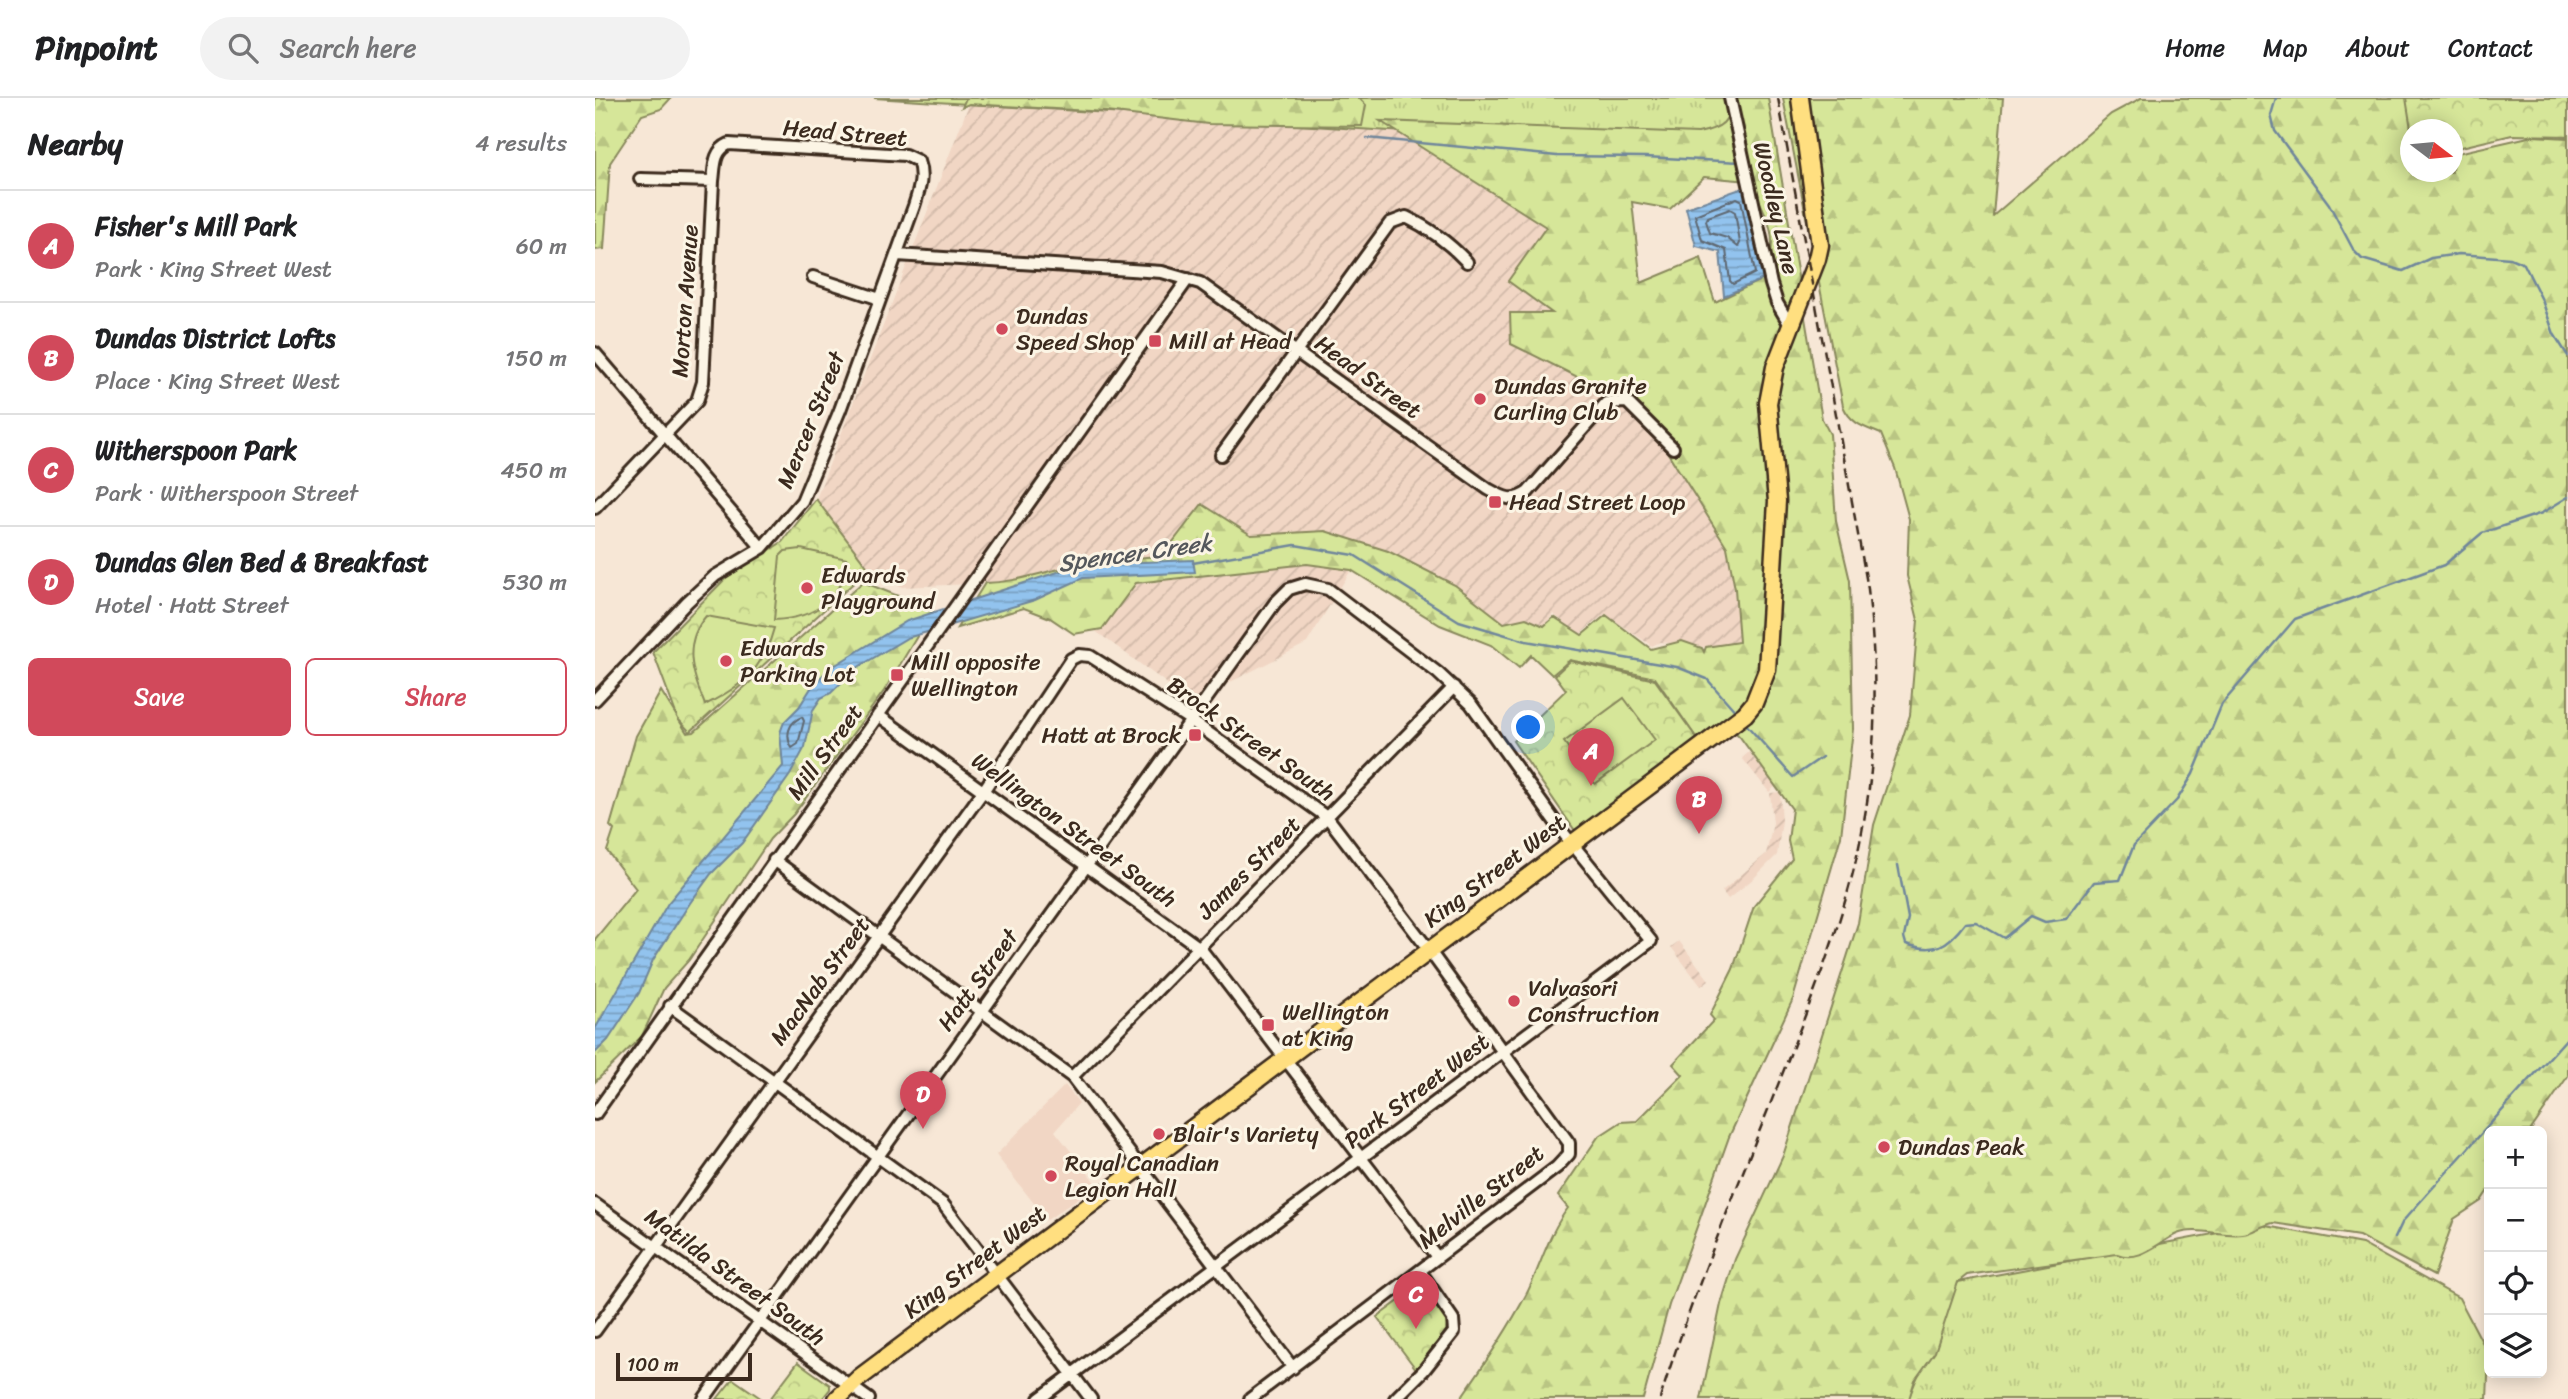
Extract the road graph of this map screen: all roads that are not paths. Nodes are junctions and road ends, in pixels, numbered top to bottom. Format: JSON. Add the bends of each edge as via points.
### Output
{"nodes":[{"id":1,"x":1730,"y":98,"type":"edge"},
{"id":2,"x":1800,"y":98,"type":"edge"},
{"id":3,"x":918,"y":161,"type":"joint"},
{"id":4,"x":640,"y":179,"type":"dead end"},
{"id":5,"x":713,"y":181,"type":"junction"},
{"id":6,"x":897,"y":254,"type":"junction"},
{"id":7,"x":1467,"y":262,"type":"dead end"},
{"id":8,"x":813,"y":277,"type":"dead end"},
{"id":9,"x":1188,"y":279,"type":"junction"},
{"id":10,"x":880,"y":299,"type":"junction"},
{"id":11,"x":1790,"y":325,"type":"junction"},
{"id":12,"x":1296,"y":351,"type":"junction"},
{"id":13,"x":595,"y":353,"type":"edge"},
{"id":14,"x":665,"y":432,"type":"junction"},
{"id":15,"x":1673,"y":448,"type":"dead end"},
{"id":16,"x":1221,"y":455,"type":"dead end"},
{"id":17,"x":595,"y":508,"type":"edge"},
{"id":18,"x":762,"y":548,"type":"junction"},
{"id":19,"x":1079,"y":655,"type":"joint"},
{"id":20,"x":1454,"y":687,"type":"junction"},
{"id":21,"x":595,"y":700,"type":"edge"},
{"id":22,"x":878,"y":715,"type":"junction"},
{"id":23,"x":1189,"y":719,"type":"junction"},
{"id":24,"x":984,"y":790,"type":"junction"},
{"id":25,"x":1328,"y":818,"type":"junction"},
{"id":26,"x":1571,"y":843,"type":"junction"},
{"id":27,"x":774,"y":860,"type":"junction"},
{"id":28,"x":1087,"y":865,"type":"junction"},
{"id":29,"x":878,"y":936,"type":"junction"},
{"id":30,"x":1200,"y":948,"type":"junction"},
{"id":31,"x":1429,"y":950,"type":"junction"},
{"id":32,"x":670,"y":1006,"type":"junction"},
{"id":33,"x":981,"y":1011,"type":"junction"},
{"id":34,"x":1503,"y":1052,"type":"junction"},
{"id":35,"x":1285,"y":1058,"type":"junction"},
{"id":36,"x":1072,"y":1077,"type":"junction"},
{"id":37,"x":774,"y":1082,"type":"junction"},
{"id":38,"x":595,"y":1114,"type":"edge"},
{"id":39,"x":1569,"y":1154,"type":"joint"},
{"id":40,"x":877,"y":1158,"type":"junction"},
{"id":41,"x":1362,"y":1160,"type":"junction"},
{"id":42,"x":1142,"y":1165,"type":"junction"},
{"id":43,"x":595,"y":1204,"type":"edge"},
{"id":44,"x":656,"y":1246,"type":"junction"},
{"id":45,"x":1437,"y":1257,"type":"junction"},
{"id":46,"x":1216,"y":1266,"type":"junction"},
{"id":47,"x":1420,"y":1271,"type":"junction"},
{"id":48,"x":997,"y":1274,"type":"junction"},
{"id":49,"x":760,"y":1322,"type":"junction"},
{"id":50,"x":595,"y":1331,"type":"edge"},
{"id":51,"x":1293,"y":1368,"type":"junction"},
{"id":52,"x":1074,"y":1373,"type":"junction"},
{"id":53,"x":851,"y":1386,"type":"junction"},
{"id":54,"x":1265,"y":1394,"type":"edge"},
{"id":55,"x":704,"y":1399,"type":"edge"},
{"id":56,"x":837,"y":1399,"type":"edge"},
{"id":57,"x":869,"y":1399,"type":"edge"},
{"id":58,"x":1039,"y":1399,"type":"edge"},
{"id":59,"x":1091,"y":1399,"type":"edge"},
{"id":60,"x":1250,"y":1399,"type":"edge"},
{"id":61,"x":1395,"y":1399,"type":"edge"}],
"edges":[{"from":1,"to":11,"type":"street","name":"Woodley Lane","via":[[1771,284]]},
{"from":2,"to":11,"type":"main road","name":"King Street West","via":[[1820,245]]},
{"from":3,"to":5,"type":"street","name":"Head Street","via":[[905,155],[729,144],[717,155]]},
{"from":3,"to":6,"type":"street","name":"Mercer Street","via":[[921,186]]},
{"from":4,"to":5,"type":"street"},
{"from":5,"to":14,"type":"street","name":"Morton Avenue","via":[[703,382],[697,401]]},
{"from":6,"to":9,"type":"street","name":"Head Street","via":[[1162,272]]},
{"from":6,"to":10,"type":"street","name":"Mercer Street"},
{"from":7,"to":12,"type":"street","via":[[1415,221],[1397,219],[1382,231]]},
{"from":8,"to":10,"type":"street"},
{"from":9,"to":12,"type":"street","name":"Head Street","via":[[1214,292]]},
{"from":9,"to":22,"type":"street","name":"Mill Street"},
{"from":10,"to":18,"type":"street","name":"Mercer Street","via":[[817,470],[802,501]]},
{"from":11,"to":26,"type":"main road","name":"King Street West","via":[[1775,367],[1768,410],[1777,501],[1764,683],[1745,714]]},
{"from":12,"to":15,"type":"street","name":"Head Street","via":[[1507,500],[1528,492],[1607,403],[1627,402]]},
{"from":12,"to":16,"type":"street"},
{"from":13,"to":14,"type":"street"},
{"from":14,"to":17,"type":"street","name":"Morton Avenue"},
{"from":14,"to":18,"type":"street"},
{"from":18,"to":21,"type":"street","name":"Mercer Street","via":[[705,585]]},
{"from":19,"to":23,"type":"street","name":"Brock Street South","via":[[1090,656]]},
{"from":19,"to":24,"type":"street","name":"MacNab Street","via":[[1071,659]]},
{"from":20,"to":23,"type":"street","name":"Hatt Street","via":[[1328,589],[1305,584],[1289,589],[1275,603]]},
{"from":20,"to":25,"type":"street","name":"James Street"},
{"from":20,"to":26,"type":"street","via":[[1494,734]]},
{"from":22,"to":24,"type":"street","name":"Wellington Street South"},
{"from":22,"to":27,"type":"street","name":"Mill Street"},
{"from":23,"to":25,"type":"street","name":"Brock Street South"},
{"from":23,"to":28,"type":"street","name":"Hatt Street"},
{"from":24,"to":28,"type":"street","name":"Wellington Street South"},
{"from":24,"to":29,"type":"street","name":"MacNab Street"},
{"from":25,"to":30,"type":"street","name":"James Street"},
{"from":25,"to":31,"type":"street","name":"Brock Street South"},
{"from":26,"to":31,"type":"main road","name":"King Street West"},
{"from":26,"to":34,"type":"street","name":"Park Street West","via":[[1651,942]]},
{"from":27,"to":29,"type":"street"},
{"from":27,"to":32,"type":"street","name":"Mill Street"},
{"from":28,"to":30,"type":"street","name":"Wellington Street South"},
{"from":28,"to":33,"type":"street","name":"Hatt Street"},
{"from":29,"to":33,"type":"street"},
{"from":29,"to":37,"type":"street","name":"MacNab Street"},
{"from":30,"to":35,"type":"street","name":"Wellington Street South"},
{"from":30,"to":36,"type":"street","name":"James Street"},
{"from":31,"to":34,"type":"street","name":"Brock Street South"},
{"from":31,"to":35,"type":"main road","name":"King Street West"},
{"from":32,"to":37,"type":"street"},
{"from":32,"to":38,"type":"street","name":"Mill Street"},
{"from":33,"to":36,"type":"street"},
{"from":33,"to":40,"type":"street","name":"Hatt Street"},
{"from":34,"to":39,"type":"street","name":"Brock Street South","via":[[1569,1143]]},
{"from":34,"to":41,"type":"street","name":"Park Street West"},
{"from":35,"to":41,"type":"street","name":"Wellington Street South"},
{"from":35,"to":42,"type":"main road","name":"King Street West"},
{"from":36,"to":42,"type":"street"},
{"from":37,"to":40,"type":"street"},
{"from":37,"to":44,"type":"street","name":"MacNab Street"},
{"from":39,"to":45,"type":"street","name":"Melville Street"},
{"from":40,"to":48,"type":"street","via":[[943,1204]]},
{"from":40,"to":49,"type":"street","name":"Hatt Street"},
{"from":41,"to":45,"type":"street","name":"Wellington Street South"},
{"from":41,"to":46,"type":"street","name":"Park Street West"},
{"from":42,"to":46,"type":"street"},
{"from":42,"to":48,"type":"main road","name":"King Street West"},
{"from":43,"to":44,"type":"street","name":"Matilda Street South"},
{"from":44,"to":49,"type":"street","name":"Matilda Street South"},
{"from":44,"to":50,"type":"street","name":"MacNab Street"},
{"from":45,"to":47,"type":"street","name":"Melville Street"},
{"from":46,"to":51,"type":"street"},
{"from":46,"to":52,"type":"street","name":"Park Street West"},
{"from":47,"to":51,"type":"street","name":"Melville Street"},
{"from":47,"to":61,"type":"street","via":[[1453,1319],[1454,1332]]},
{"from":48,"to":52,"type":"street"},
{"from":48,"to":53,"type":"main road","name":"King Street West"},
{"from":49,"to":53,"type":"street","name":"Matilda Street South"},
{"from":49,"to":55,"type":"street","name":"Hatt Street"},
{"from":51,"to":54,"type":"street","name":"Melville Street"},
{"from":52,"to":58,"type":"street","name":"Park Street West"},
{"from":52,"to":59,"type":"street"},
{"from":53,"to":56,"type":"main road","name":"King Street West"},
{"from":53,"to":57,"type":"street","name":"Matilda Street South"},
{"from":54,"to":60,"type":"street","name":"Melville Street"}]}
